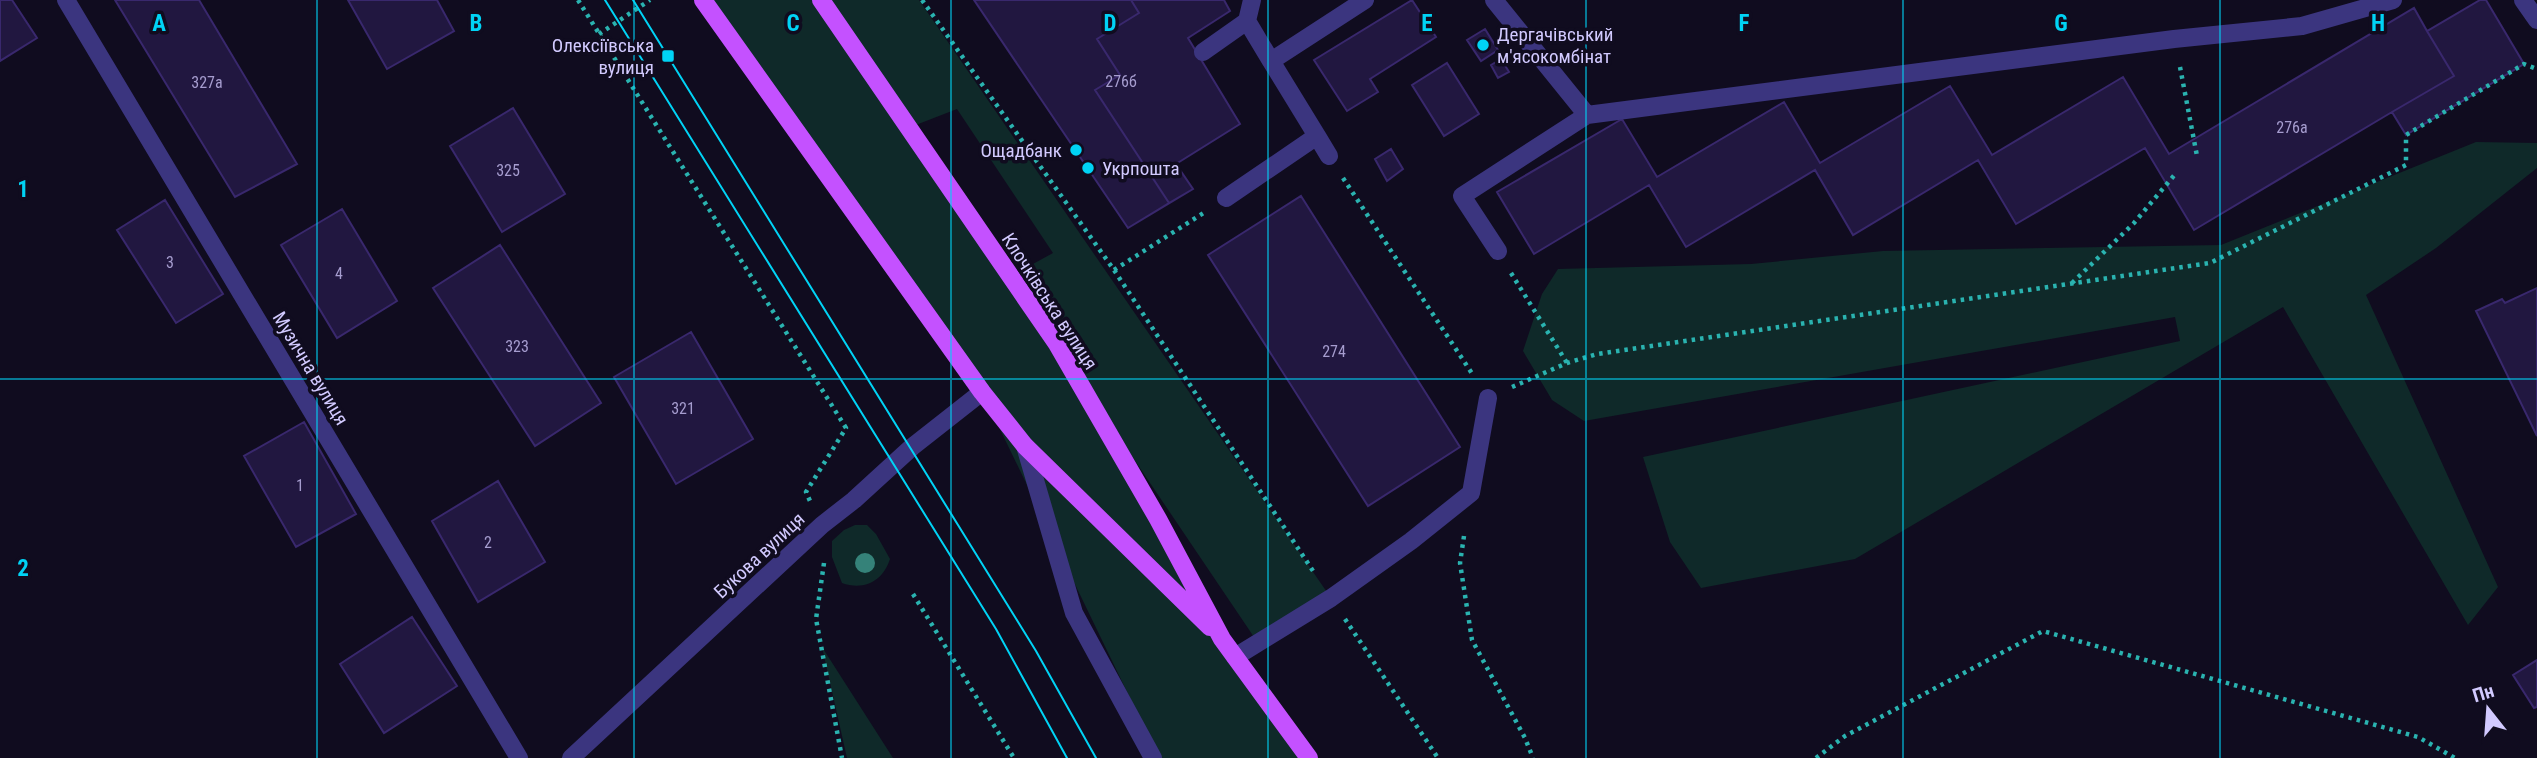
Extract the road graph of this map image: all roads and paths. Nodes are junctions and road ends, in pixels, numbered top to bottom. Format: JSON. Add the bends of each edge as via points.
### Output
{"nodes":[{"id":1,"x":66,"y":0,"type":"edge"},
{"id":2,"x":578,"y":0,"type":"edge"},
{"id":3,"x":649,"y":0,"type":"edge"},
{"id":4,"x":703,"y":0,"type":"edge"},
{"id":5,"x":821,"y":0,"type":"edge"},
{"id":6,"x":922,"y":0,"type":"edge"},
{"id":7,"x":1252,"y":0,"type":"edge"},
{"id":8,"x":1365,"y":0,"type":"edge"},
{"id":9,"x":1494,"y":0,"type":"edge"},
{"id":10,"x":2393,"y":0,"type":"edge"},
{"id":11,"x":2523,"y":0,"type":"edge"},
{"id":12,"x":2537,"y":20,"type":"edge"},
{"id":13,"x":1247,"y":22,"type":"junction"},
{"id":14,"x":599,"y":34,"type":"junction"},
{"id":15,"x":2175,"y":39,"type":"junction"},
{"id":16,"x":1203,"y":52,"type":"dead end"},
{"id":17,"x":1271,"y":61,"type":"junction"},
{"id":18,"x":2537,"y":69,"type":"edge"},
{"id":19,"x":1587,"y":115,"type":"junction"},
{"id":20,"x":1317,"y":136,"type":"junction"},
{"id":21,"x":1329,"y":156,"type":"joint"},
{"id":22,"x":2197,"y":156,"type":"dead end"},
{"id":23,"x":2176,"y":172,"type":"dead end"},
{"id":24,"x":1226,"y":198,"type":"joint"},
{"id":25,"x":1497,"y":251,"type":"joint"},
{"id":26,"x":1114,"y":270,"type":"junction"},
{"id":27,"x":2072,"y":284,"type":"junction"},
{"id":28,"x":1567,"y":363,"type":"junction"},
{"id":29,"x":982,"y":392,"type":"junction"},
{"id":30,"x":1488,"y":398,"type":"junction"},
{"id":31,"x":1025,"y":446,"type":"junction"},
{"id":32,"x":1471,"y":494,"type":"junction"},
{"id":33,"x":822,"y":525,"type":"junction"},
{"id":34,"x":912,"y":594,"type":"dead end"},
{"id":35,"x":1331,"y":598,"type":"junction"},
{"id":36,"x":1222,"y":639,"type":"junction"},
{"id":37,"x":1235,"y":657,"type":"junction"},
{"id":38,"x":519,"y":758,"type":"edge"},
{"id":39,"x":571,"y":758,"type":"edge"},
{"id":40,"x":842,"y":758,"type":"edge"},
{"id":41,"x":1014,"y":758,"type":"edge"},
{"id":42,"x":1153,"y":758,"type":"edge"},
{"id":43,"x":1309,"y":758,"type":"edge"},
{"id":44,"x":1438,"y":758,"type":"edge"},
{"id":45,"x":1533,"y":758,"type":"edge"},
{"id":46,"x":1816,"y":758,"type":"edge"},
{"id":47,"x":2455,"y":758,"type":"edge"}],
"edges":[{"from":1,"to":38,"type":"street","name":"Музична вулиця"},
{"from":2,"to":14,"type":"path"},
{"from":3,"to":14,"type":"path"},
{"from":4,"to":29,"type":"main road","name":"Клочківська вулиця"},
{"from":5,"to":36,"type":"main road","name":"Клочківська вулиця","via":[[1057,344]]},
{"from":6,"to":26,"type":"path"},
{"from":7,"to":13,"type":"street"},
{"from":8,"to":17,"type":"street"},
{"from":9,"to":19,"type":"street"},
{"from":10,"to":15,"type":"street","via":[[2302,26]]},
{"from":11,"to":12,"type":"street"},
{"from":13,"to":16,"type":"street"},
{"from":13,"to":17,"type":"street"},
{"from":14,"to":33,"type":"path","via":[[846,428],[806,492]]},
{"from":15,"to":19,"type":"street"},
{"from":15,"to":22,"type":"path"},
{"from":17,"to":20,"type":"street"},
{"from":18,"to":27,"type":"path","via":[[2524,64],[2406,135],[2406,166],[2210,263]]},
{"from":19,"to":25,"type":"street","via":[[1462,196]]},
{"from":20,"to":21,"type":"street"},
{"from":20,"to":24,"type":"street"},
{"from":21,"to":30,"type":"path"},
{"from":23,"to":27,"type":"path","via":[[2134,223]]},
{"from":24,"to":26,"type":"path"},
{"from":25,"to":28,"type":"path"},
{"from":26,"to":35,"type":"path"},
{"from":27,"to":28,"type":"path","via":[[1597,354]]},
{"from":28,"to":30,"type":"path"},
{"from":29,"to":31,"type":"main road","name":"Клочківська вулиця"},
{"from":29,"to":33,"type":"street","name":"Букова вулиця"},
{"from":30,"to":32,"type":"street"},
{"from":31,"to":36,"type":"main road","name":"Клочківська вулиця"},
{"from":31,"to":42,"type":"street","name":"Клочківська вулиця","via":[[1074,614]]},
{"from":32,"to":35,"type":"street"},
{"from":32,"to":45,"type":"path","via":[[1460,563],[1472,639]]},
{"from":33,"to":39,"type":"street","name":"Букова вулиця"},
{"from":33,"to":40,"type":"path","via":[[827,542],[816,619]]},
{"from":34,"to":41,"type":"path"},
{"from":35,"to":37,"type":"street"},
{"from":35,"to":44,"type":"path"},
{"from":36,"to":37,"type":"main road","name":"Клочківська вулиця"},
{"from":37,"to":43,"type":"main road","name":"Клочківська вулиця"},
{"from":46,"to":47,"type":"path","via":[[1845,736],[2043,631],[2418,737]]}]}
